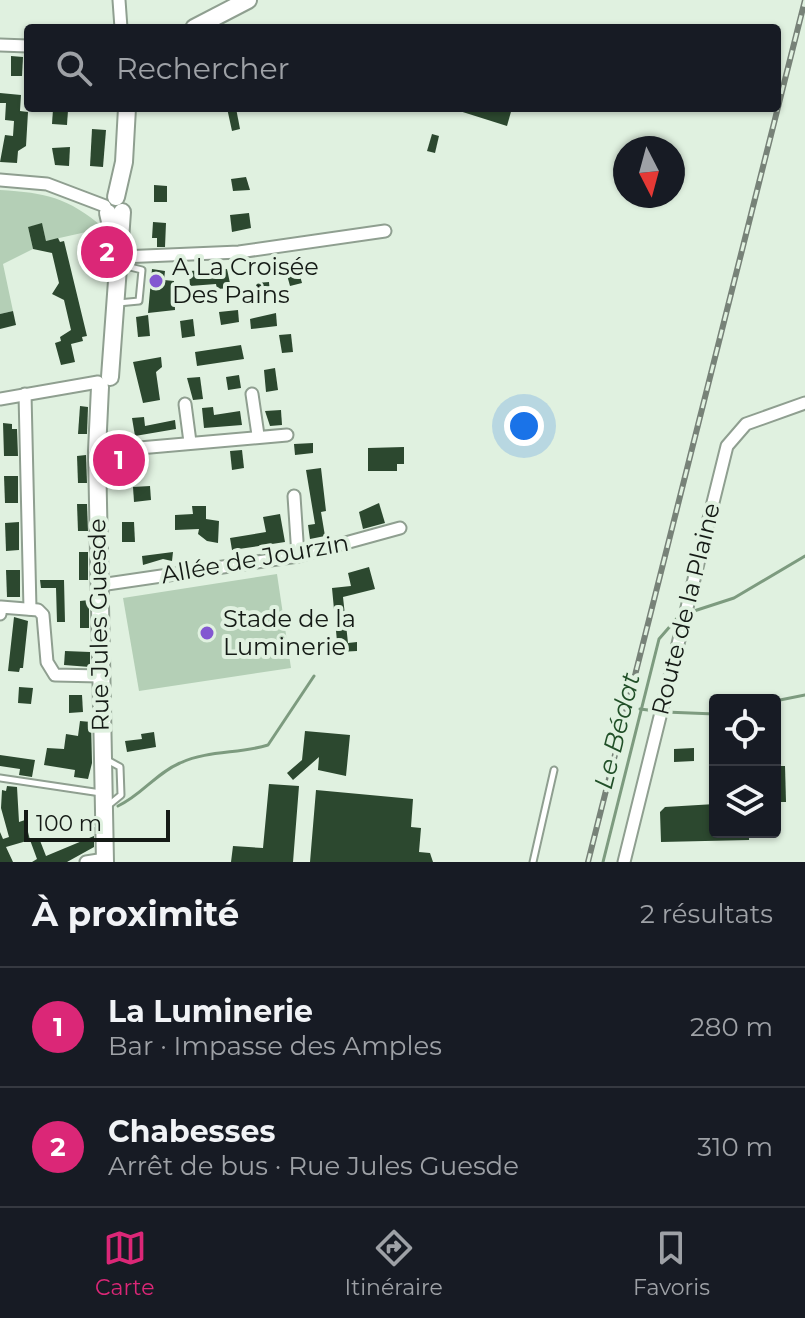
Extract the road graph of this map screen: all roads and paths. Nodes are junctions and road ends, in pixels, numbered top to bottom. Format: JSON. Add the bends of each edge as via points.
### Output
{"nodes":[{"id":1,"x":119,"y":0,"type":"edge"},
{"id":2,"x":248,"y":0,"type":"edge"},
{"id":3,"x":121,"y":24,"type":"edge"},
{"id":4,"x":202,"y":24,"type":"edge"},
{"id":5,"x":0,"y":45,"type":"edge"},
{"id":6,"x":24,"y":46,"type":"edge"},
{"id":7,"x":127,"y":112,"type":"edge"},
{"id":8,"x":0,"y":180,"type":"edge"},
{"id":9,"x":113,"y":207,"type":"junction"},
{"id":10,"x":385,"y":231,"type":"dead end"},
{"id":11,"x":121,"y":261,"type":"junction"},
{"id":12,"x":104,"y":382,"type":"junction"},
{"id":13,"x":25,"y":394,"type":"junction"},
{"id":14,"x":252,"y":394,"type":"dead end"},
{"id":15,"x":0,"y":399,"type":"edge"},
{"id":16,"x":805,"y":403,"type":"edge"},
{"id":17,"x":185,"y":404,"type":"dead end"},
{"id":18,"x":258,"y":435,"type":"junction"},
{"id":19,"x":287,"y":435,"type":"dead end"},
{"id":20,"x":190,"y":442,"type":"junction"},
{"id":21,"x":105,"y":451,"type":"junction"},
{"id":22,"x":294,"y":496,"type":"dead end"},
{"id":23,"x":400,"y":528,"type":"dead end"},
{"id":24,"x":298,"y":556,"type":"junction"},
{"id":25,"x":107,"y":584,"type":"junction"},
{"id":26,"x":30,"y":609,"type":"junction"},
{"id":27,"x":0,"y":614,"type":"edge"},
{"id":28,"x":100,"y":676,"type":"junction"},
{"id":29,"x":554,"y":770,"type":"dead end"},
{"id":30,"x":0,"y":778,"type":"edge"},
{"id":31,"x":106,"y":799,"type":"junction"},
{"id":32,"x":108,"y":861,"type":"edge"},
{"id":33,"x":86,"y":862,"type":"edge"},
{"id":34,"x":533,"y":862,"type":"edge"},
{"id":35,"x":624,"y":862,"type":"edge"}],
"edges":[{"from":1,"to":3,"type":"street"},
{"from":2,"to":4,"type":"main road"},
{"from":5,"to":6,"type":"street"},
{"from":7,"to":9,"type":"main road","via":[[124,162]]},
{"from":8,"to":9,"type":"street","via":[[47,184]]},
{"from":9,"to":11,"type":"main road","name":"Rue Jules Guesde"},
{"from":9,"to":12,"type":"main road","name":"Rue Jules Guesde"},
{"from":10,"to":11,"type":"street","via":[[239,252]]},
{"from":11,"to":12,"type":"main road","name":"Rue Jules Guesde"},
{"from":12,"to":13,"type":"street"},
{"from":12,"to":21,"type":"main road","name":"Rue Jules Guesde"},
{"from":12,"to":28,"type":"main road","name":"Rue Jules Guesde","via":[[97,451]]},
{"from":13,"to":15,"type":"street"},
{"from":13,"to":26,"type":"street"},
{"from":14,"to":18,"type":"street"},
{"from":16,"to":35,"type":"street","name":"Route de la Plaine","via":[[746,424],[727,446]]},
{"from":17,"to":20,"type":"street"},
{"from":18,"to":19,"type":"street"},
{"from":18,"to":20,"type":"street"},
{"from":20,"to":21,"type":"street"},
{"from":21,"to":25,"type":"main road","name":"Rue Jules Guesde"},
{"from":22,"to":24,"type":"street"},
{"from":23,"to":24,"type":"street","name":"Allée de Jourzin"},
{"from":24,"to":25,"type":"street","name":"Allée de Jourzin"},
{"from":25,"to":31,"type":"main road","name":"Rue Jules Guesde"},
{"from":26,"to":27,"type":"street","via":[[1,607]]},
{"from":26,"to":28,"type":"street","via":[[43,615],[48,669],[55,675]]},
{"from":28,"to":31,"type":"main road","name":"Rue Jules Guesde"},
{"from":29,"to":34,"type":"lane"},
{"from":30,"to":31,"type":"lane"},
{"from":31,"to":32,"type":"main road","name":"Rue Jules Guesde"},
{"from":32,"to":33,"type":"street"}]}
